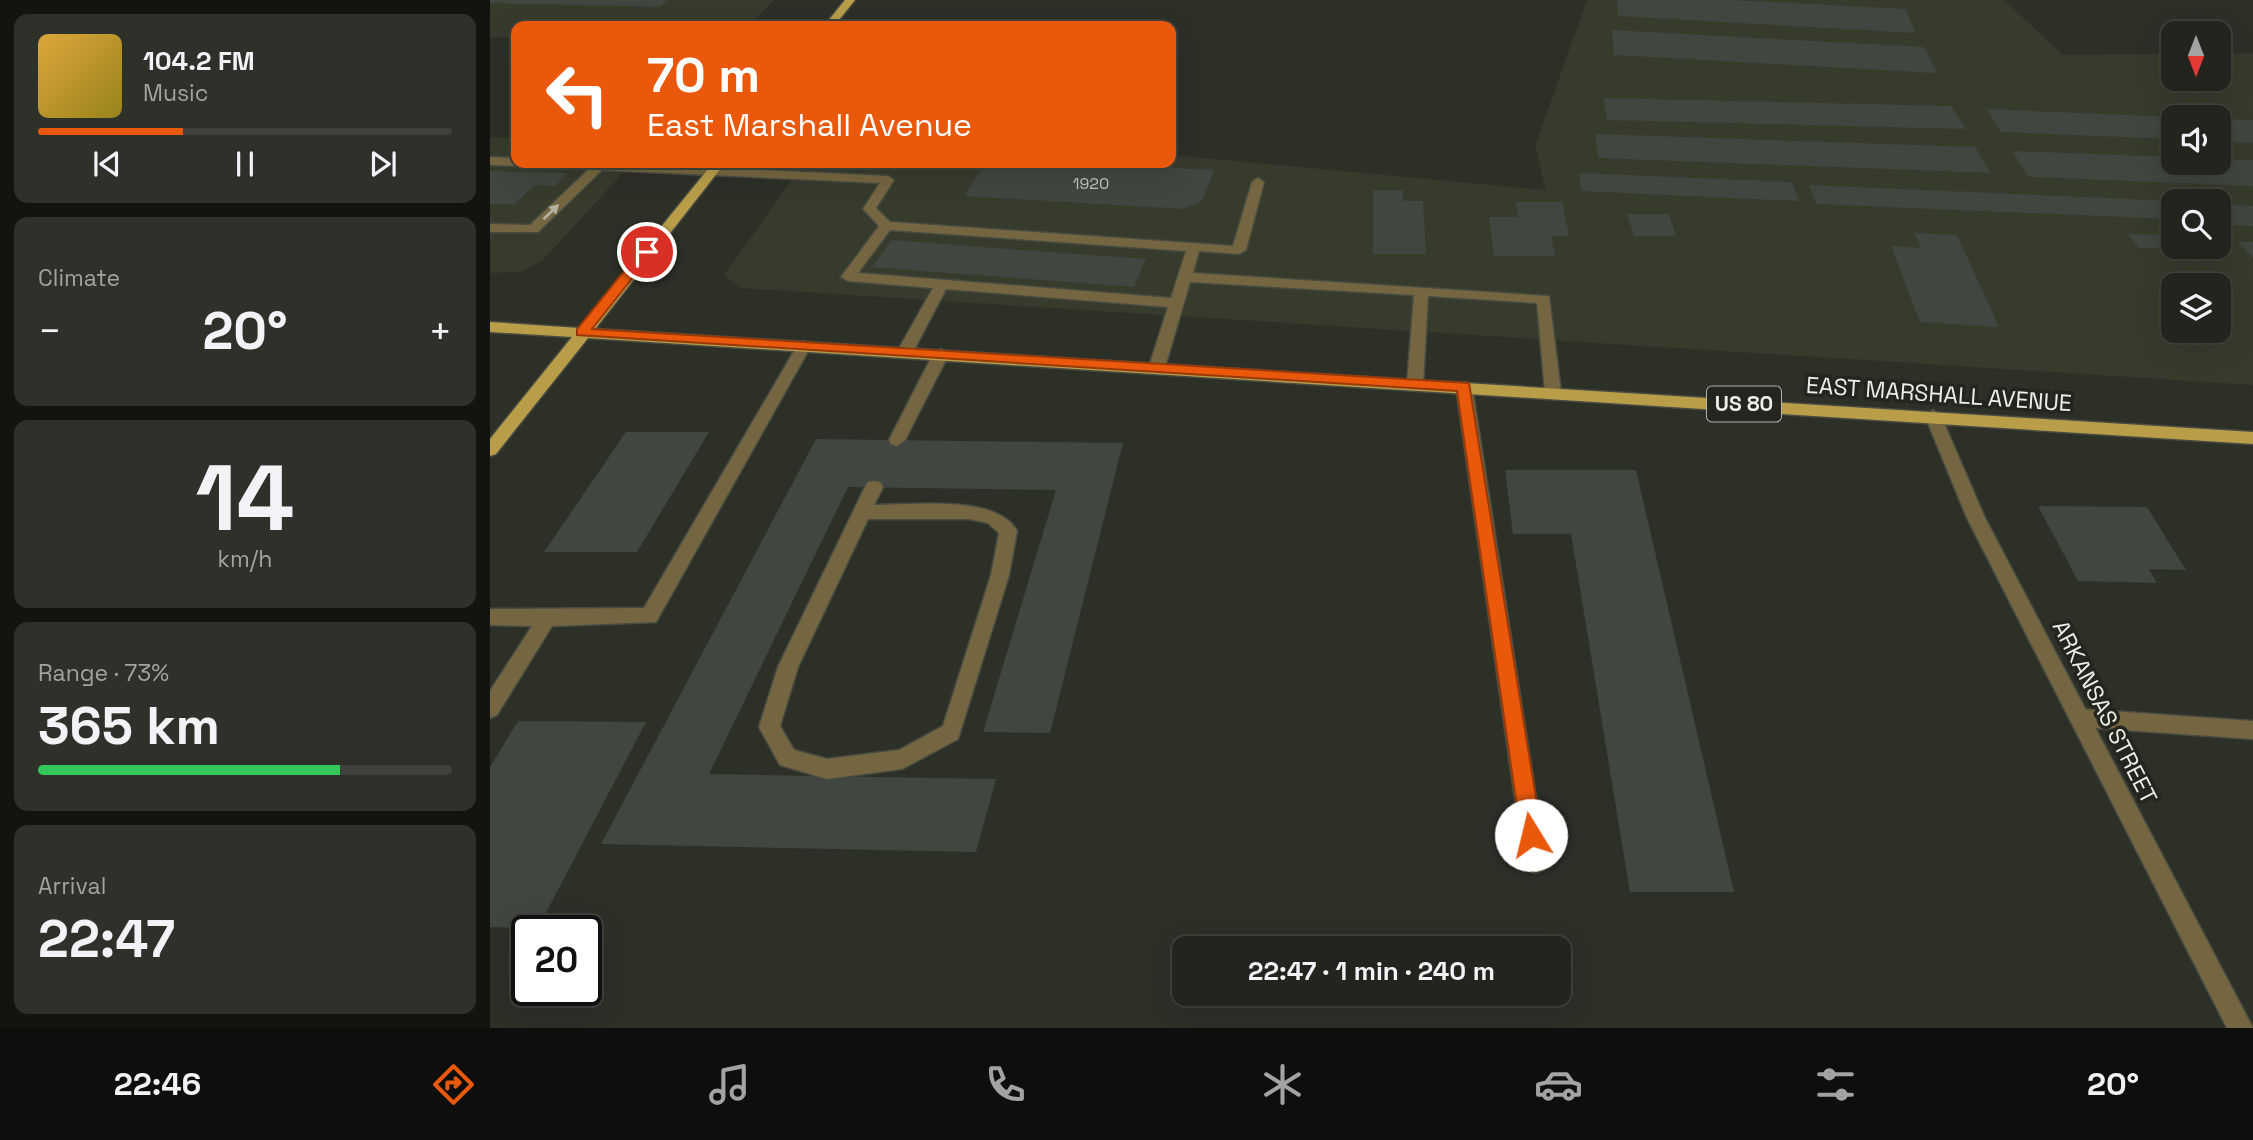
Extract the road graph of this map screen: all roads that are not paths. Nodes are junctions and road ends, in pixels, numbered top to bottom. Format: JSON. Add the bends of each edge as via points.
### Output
{"nodes":[{"id":1,"x":850,"y":0,"type":"edge"},
{"id":2,"x":833,"y":21,"type":"edge"},
{"id":3,"x":490,"y":161,"type":"edge"},
{"id":4,"x":511,"y":162,"type":"edge"},
{"id":5,"x":597,"y":168,"type":"edge"},
{"id":6,"x":714,"y":168,"type":"edge"},
{"id":7,"x":728,"y":168,"type":"edge"},
{"id":8,"x":1258,"y":182,"type":"dead end"},
{"id":9,"x":886,"y":226,"type":"junction"},
{"id":10,"x":490,"y":228,"type":"edge"},
{"id":11,"x":963,"y":231,"type":"junction"},
{"id":12,"x":1017,"y":235,"type":"junction"},
{"id":13,"x":1069,"y":238,"type":"junction"},
{"id":14,"x":1124,"y":242,"type":"junction"},
{"id":15,"x":955,"y":245,"type":"dead end"},
{"id":16,"x":1194,"y":247,"type":"junction"},
{"id":17,"x":1010,"y":249,"type":"dead end"},
{"id":18,"x":1062,"y":253,"type":"dead end"},
{"id":19,"x":1117,"y":257,"type":"dead end"},
{"id":20,"x":1185,"y":277,"type":"junction"},
{"id":21,"x":938,"y":280,"type":"junction"},
{"id":22,"x":1421,"y":292,"type":"junction"},
{"id":23,"x":1177,"y":303,"type":"junction"},
{"id":24,"x":490,"y":327,"type":"edge"},
{"id":25,"x":582,"y":332,"type":"junction"},
{"id":26,"x":804,"y":346,"type":"junction"},
{"id":27,"x":905,"y":352,"type":"junction"},
{"id":28,"x":941,"y":354,"type":"junction"},
{"id":29,"x":1157,"y":367,"type":"junction"},
{"id":30,"x":1415,"y":384,"type":"junction"},
{"id":31,"x":1464,"y":387,"type":"junction"},
{"id":32,"x":1553,"y":392,"type":"junction"},
{"id":33,"x":1933,"y":416,"type":"junction"},
{"id":34,"x":2253,"y":438,"type":"edge"},
{"id":35,"x":897,"y":440,"type":"dead end"},
{"id":36,"x":490,"y":450,"type":"edge"},
{"id":37,"x":874,"y":487,"type":"dead end"},
{"id":38,"x":863,"y":512,"type":"junction"},
{"id":39,"x":490,"y":617,"type":"edge"},
{"id":40,"x":548,"y":618,"type":"junction"},
{"id":41,"x":490,"y":709,"type":"edge"},
{"id":42,"x":2081,"y":718,"type":"junction"},
{"id":43,"x":2253,"y":730,"type":"edge"},
{"id":44,"x":1535,"y":862,"type":"dead end"},
{"id":45,"x":2240,"y":1028,"type":"edge"}],
"edges":[{"from":1,"to":2,"type":"main road"},
{"from":3,"to":4,"type":"street"},
{"from":10,"to":5,"type":"street","one_way":true,"via":[[533,229]]},
{"from":6,"to":25,"type":"main road"},
{"from":7,"to":9,"type":"street","via":[[888,180],[869,209]]},
{"from":8,"to":16,"type":"street","via":[[1240,250]]},
{"from":9,"to":11,"type":"street"},
{"from":9,"to":21,"type":"street","via":[[848,277]]},
{"from":11,"to":12,"type":"street"},
{"from":11,"to":15,"type":"street"},
{"from":12,"to":13,"type":"street"},
{"from":12,"to":17,"type":"street"},
{"from":13,"to":14,"type":"street"},
{"from":13,"to":18,"type":"street"},
{"from":14,"to":16,"type":"street"},
{"from":14,"to":19,"type":"street"},
{"from":16,"to":20,"type":"street"},
{"from":20,"to":22,"type":"street"},
{"from":20,"to":23,"type":"street"},
{"from":21,"to":23,"type":"street","via":[[1102,291]]},
{"from":21,"to":27,"type":"street"},
{"from":22,"to":30,"type":"street"},
{"from":22,"to":32,"type":"street","via":[[1544,299]]},
{"from":23,"to":29,"type":"street"},
{"from":24,"to":25,"type":"main road","name":"EAST MARSHALL AVENUE","number":"US 80"},
{"from":25,"to":26,"type":"main road","name":"EAST MARSHALL AVENUE","number":"US 80"},
{"from":25,"to":36,"type":"main road"},
{"from":26,"to":27,"type":"main road","name":"EAST MARSHALL AVENUE","number":"US 80"},
{"from":26,"to":40,"type":"street","via":[[649,616]]},
{"from":27,"to":28,"type":"main road","name":"EAST MARSHALL AVENUE","number":"US 80"},
{"from":28,"to":29,"type":"main road","name":"EAST MARSHALL AVENUE","number":"US 80"},
{"from":28,"to":35,"type":"street"},
{"from":29,"to":30,"type":"main road","name":"EAST MARSHALL AVENUE","number":"US 80"},
{"from":30,"to":31,"type":"main road","name":"EAST MARSHALL AVENUE","number":"US 80"},
{"from":31,"to":32,"type":"main road","name":"EAST MARSHALL AVENUE","number":"US 80"},
{"from":31,"to":44,"type":"street"},
{"from":32,"to":33,"type":"main road","name":"EAST MARSHALL AVENUE","number":"US 80"},
{"from":33,"to":34,"type":"main road","name":"EAST MARSHALL AVENUE","number":"US 80"},
{"from":33,"to":42,"type":"street","name":"ARKANSAS STREET","via":[[1976,518]]},
{"from":37,"to":38,"type":"street"},
{"from":38,"to":38,"type":"street","via":[[788,667],[769,727],[787,758],[827,769],[902,759],[951,732],[1000,575],[1008,531],[994,518],[969,512]]},
{"from":39,"to":40,"type":"street"},
{"from":40,"to":41,"type":"street"},
{"from":42,"to":43,"type":"street"},
{"from":42,"to":45,"type":"street","name":"ARKANSAS STREET"}]}
